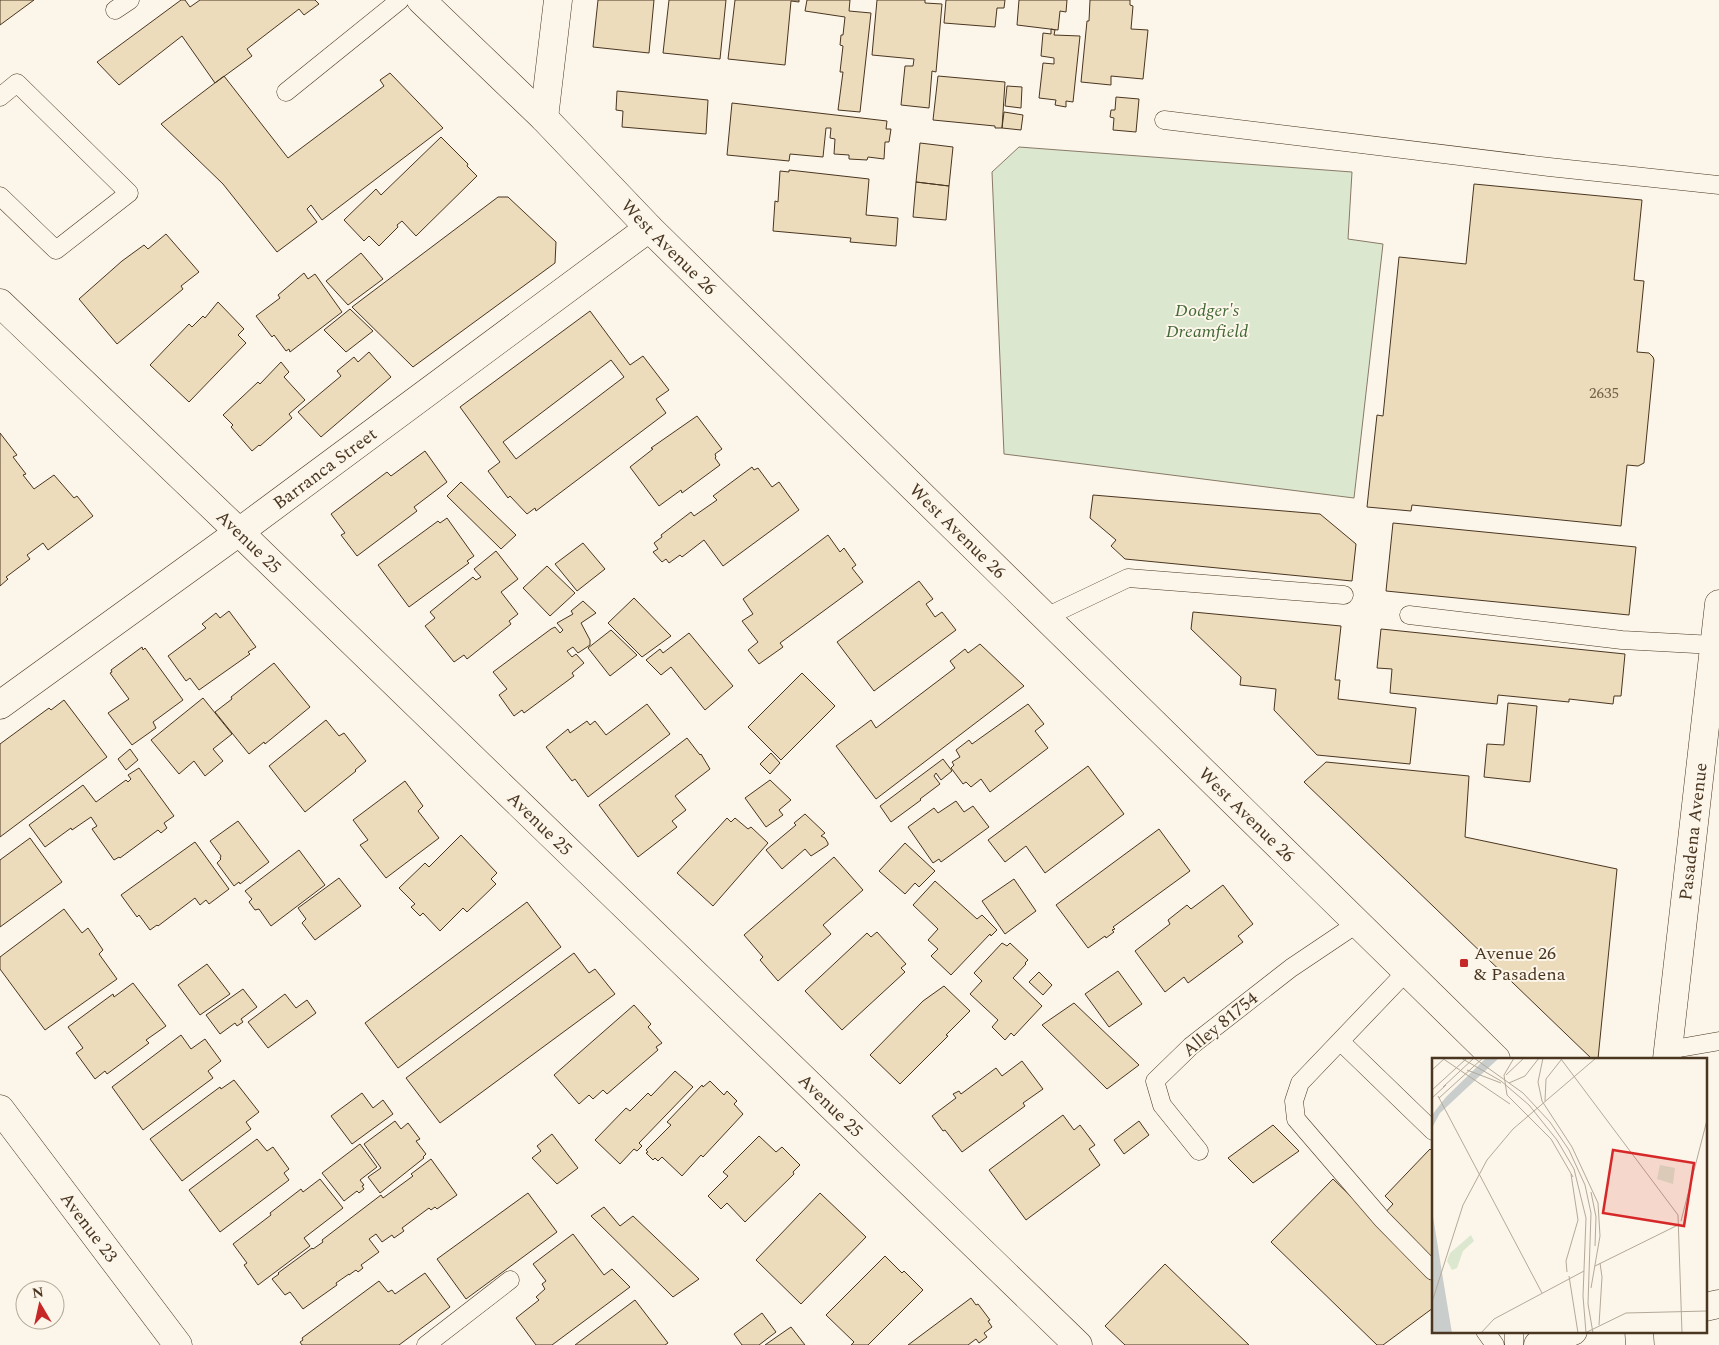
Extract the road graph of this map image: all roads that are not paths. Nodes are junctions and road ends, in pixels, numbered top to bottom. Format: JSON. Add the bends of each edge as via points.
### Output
{"nodes":[{"id":1,"x":400,"y":0,"type":"edge"},
{"id":2,"x":421,"y":0,"type":"edge"},
{"id":3,"x":558,"y":0,"type":"edge"},
{"id":4,"x":286,"y":92,"type":"dead end"},
{"id":5,"x":0,"y":97,"type":"edge"},
{"id":6,"x":544,"y":118,"type":"junction"},
{"id":7,"x":1164,"y":120,"type":"dead end"},
{"id":8,"x":1719,"y":185,"type":"edge"},
{"id":9,"x":0,"y":196,"type":"edge"},
{"id":10,"x":649,"y":228,"type":"junction"},
{"id":11,"x":0,"y":303,"type":"edge"},
{"id":12,"x":239,"y":532,"type":"junction"},
{"id":13,"x":1344,"y":596,"type":"dead end"},
{"id":14,"x":1719,"y":604,"type":"edge"},
{"id":15,"x":1408,"y":615,"type":"dead end"},
{"id":16,"x":1046,"y":617,"type":"junction"},
{"id":17,"x":1714,"y":645,"type":"junction"},
{"id":18,"x":0,"y":705,"type":"edge"},
{"id":19,"x":1358,"y":923,"type":"junction"},
{"id":20,"x":1407,"y":972,"type":"junction"},
{"id":21,"x":1340,"y":1041,"type":"junction"},
{"id":22,"x":1719,"y":1041,"type":"edge"},
{"id":23,"x":1668,"y":1054,"type":"edge"},
{"id":24,"x":1495,"y":1058,"type":"edge"},
{"id":25,"x":0,"y":1109,"type":"edge"},
{"id":26,"x":1432,"y":1130,"type":"edge"},
{"id":27,"x":1199,"y":1151,"type":"dead end"},
{"id":28,"x":1432,"y":1270,"type":"edge"},
{"id":29,"x":510,"y":1280,"type":"dead end"},
{"id":30,"x":1719,"y":1304,"type":"edge"},
{"id":31,"x":1706,"y":1307,"type":"edge"},
{"id":32,"x":1486,"y":1332,"type":"edge"},
{"id":33,"x":1514,"y":1332,"type":"edge"},
{"id":34,"x":1570,"y":1332,"type":"edge"},
{"id":35,"x":1639,"y":1332,"type":"edge"},
{"id":36,"x":178,"y":1345,"type":"edge"},
{"id":37,"x":426,"y":1345,"type":"edge"},
{"id":38,"x":1078,"y":1345,"type":"edge"},
{"id":39,"x":1495,"y":1345,"type":"edge"},
{"id":40,"x":1514,"y":1345,"type":"edge"},
{"id":41,"x":1538,"y":1345,"type":"edge"},
{"id":42,"x":1640,"y":1345,"type":"edge"}],
"edges":[{"from":1,"to":4,"type":"lane"},
{"from":2,"to":6,"type":"street","name":"West Avenue 26"},
{"from":3,"to":6,"type":"street"},
{"from":5,"to":9,"type":"lane","via":[[17,83],[129,193],[56,250]]},
{"from":6,"to":10,"type":"street","name":"West Avenue 26"},
{"from":7,"to":8,"type":"lane"},
{"from":10,"to":12,"type":"street","name":"Barranca Street"},
{"from":10,"to":16,"type":"street","name":"West Avenue 26"},
{"from":11,"to":12,"type":"street","name":"Avenue 25"},
{"from":12,"to":18,"type":"street","name":"Barranca Street"},
{"from":12,"to":38,"type":"street","name":"Avenue 25"},
{"from":13,"to":16,"type":"lane","via":[[1128,578]]},
{"from":14,"to":17,"type":"street","name":"Pasadena Avenue"},
{"from":15,"to":17,"type":"lane","via":[[1622,640]]},
{"from":16,"to":19,"type":"street","name":"West Avenue 26"},
{"from":17,"to":23,"type":"street","name":"Pasadena Avenue"},
{"from":19,"to":20,"type":"street","name":"West Avenue 26"},
{"from":19,"to":27,"type":"lane","name":"Alley 81754","via":[[1291,968],[1191,1046],[1155,1081],[1162,1105]]},
{"from":20,"to":21,"type":"lane"},
{"from":20,"to":24,"type":"street","name":"West Avenue 26"},
{"from":21,"to":26,"type":"lane"},
{"from":21,"to":28,"type":"lane","via":[[1300,1084],[1294,1101],[1296,1118],[1382,1219]]},
{"from":22,"to":23,"type":"lane"},
{"from":25,"to":36,"type":"street","name":"Avenue 23"},
{"from":29,"to":37,"type":"lane"},
{"from":30,"to":31,"type":"street"},
{"from":32,"to":39,"type":"lane"},
{"from":33,"to":40,"type":"lane"},
{"from":34,"to":41,"type":"street"},
{"from":35,"to":42,"type":"street"}]}
